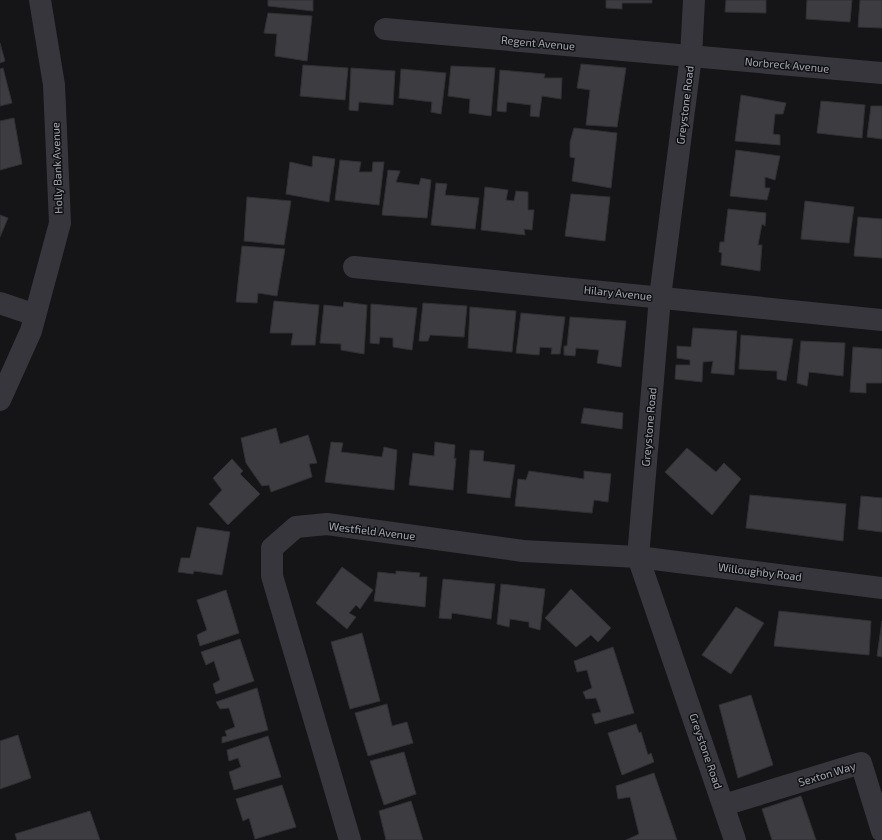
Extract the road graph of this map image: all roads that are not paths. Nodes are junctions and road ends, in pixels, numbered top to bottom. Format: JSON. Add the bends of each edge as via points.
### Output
{"nodes":[{"id":1,"x":40,"y":0,"type":"edge"},
{"id":2,"x":694,"y":0,"type":"edge"},
{"id":3,"x":385,"y":30,"type":"dead end"},
{"id":4,"x":691,"y":56,"type":"junction"},
{"id":5,"x":882,"y":73,"type":"edge"},
{"id":6,"x":354,"y":267,"type":"dead end"},
{"id":7,"x":660,"y":297,"type":"junction"},
{"id":8,"x":0,"y":303,"type":"edge"},
{"id":9,"x":35,"y":315,"type":"junction"},
{"id":10,"x":882,"y":320,"type":"edge"},
{"id":11,"x":0,"y":400,"type":"edge"},
{"id":12,"x":638,"y":557,"type":"junction"},
{"id":13,"x":882,"y":588,"type":"edge"},
{"id":14,"x":724,"y":806,"type":"junction"},
{"id":15,"x":882,"y":831,"type":"edge"},
{"id":16,"x":350,"y":840,"type":"edge"},
{"id":17,"x":735,"y":840,"type":"edge"}],
"edges":[{"from":1,"to":9,"type":"street","name":"Holly Bank Avenue","via":[[54,85],[60,223]]},
{"from":2,"to":4,"type":"street","name":"Greystone Road"},
{"from":3,"to":4,"type":"street","name":"Regent Avenue"},
{"from":4,"to":5,"type":"street","name":"Norbreck Avenue"},
{"from":4,"to":7,"type":"street","name":"Greystone Road"},
{"from":6,"to":7,"type":"street","name":"Hilary Avenue"},
{"from":7,"to":10,"type":"street","name":"Hilary Avenue"},
{"from":7,"to":12,"type":"street","name":"Greystone Road"},
{"from":8,"to":9,"type":"street"},
{"from":9,"to":11,"type":"street","name":"Holly Bank Avenue","via":[[31,331]]},
{"from":12,"to":13,"type":"street","name":"Willoughby Road"},
{"from":12,"to":14,"type":"street","name":"Greystone Road"},
{"from":12,"to":16,"type":"street","name":"Westfield Avenue","via":[[523,551],[328,524],[296,527],[272,548],[272,576]]},
{"from":14,"to":15,"type":"street","name":"Sexton Way","via":[[861,763]]},
{"from":14,"to":17,"type":"street","name":"Greystone Road"}]}
